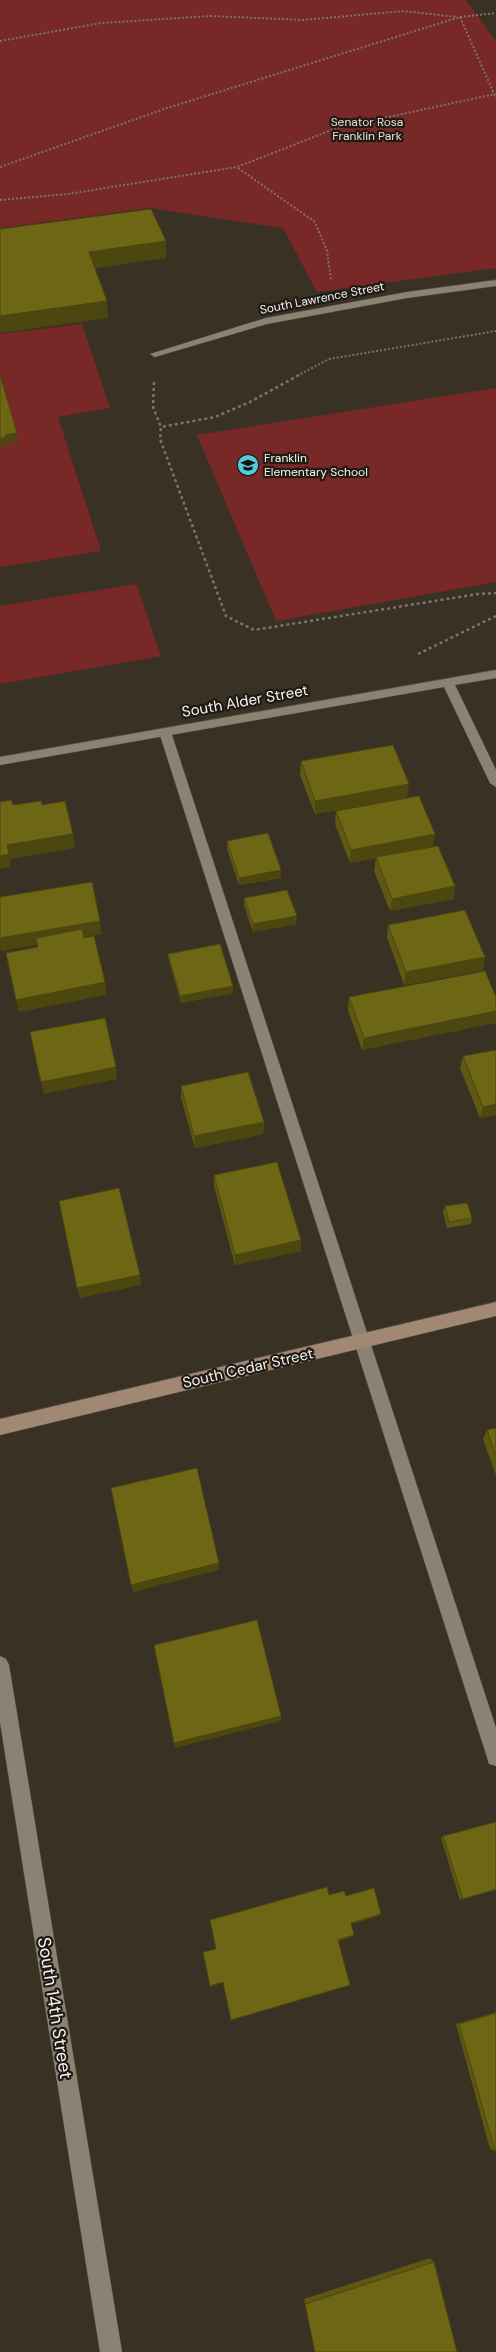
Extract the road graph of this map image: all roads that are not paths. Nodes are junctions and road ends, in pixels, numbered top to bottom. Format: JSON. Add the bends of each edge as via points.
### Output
{"nodes":[{"id":1,"x":496,"y":283,"type":"edge"},
{"id":2,"x":155,"y":354,"type":"dead end"},
{"id":3,"x":496,"y":674,"type":"edge"},
{"id":4,"x":447,"y":682,"type":"junction"},
{"id":5,"x":165,"y":732,"type":"junction"},
{"id":6,"x":0,"y":761,"type":"edge"},
{"id":7,"x":496,"y":783,"type":"edge"},
{"id":8,"x":496,"y":1309,"type":"edge"},
{"id":9,"x":361,"y":1341,"type":"junction"},
{"id":10,"x":0,"y":1427,"type":"edge"},
{"id":11,"x":0,"y":1665,"type":"edge"},
{"id":12,"x":496,"y":1757,"type":"edge"},
{"id":13,"x":111,"y":2352,"type":"edge"}],
"edges":[{"from":1,"to":2,"type":"street","name":"South Lawrence Street","via":[[407,295],[266,321]]},
{"from":3,"to":4,"type":"street","name":"South Alder Street"},
{"from":4,"to":5,"type":"street","name":"South Alder Street"},
{"from":4,"to":7,"type":"street"},
{"from":5,"to":6,"type":"street","name":"South Alder Street"},
{"from":5,"to":9,"type":"street"},
{"from":8,"to":9,"type":"main road","name":"South Cedar Street"},
{"from":9,"to":10,"type":"main road","name":"South Cedar Street"},
{"from":9,"to":12,"type":"street"},
{"from":11,"to":13,"type":"street","name":"South 14th Street"}]}
